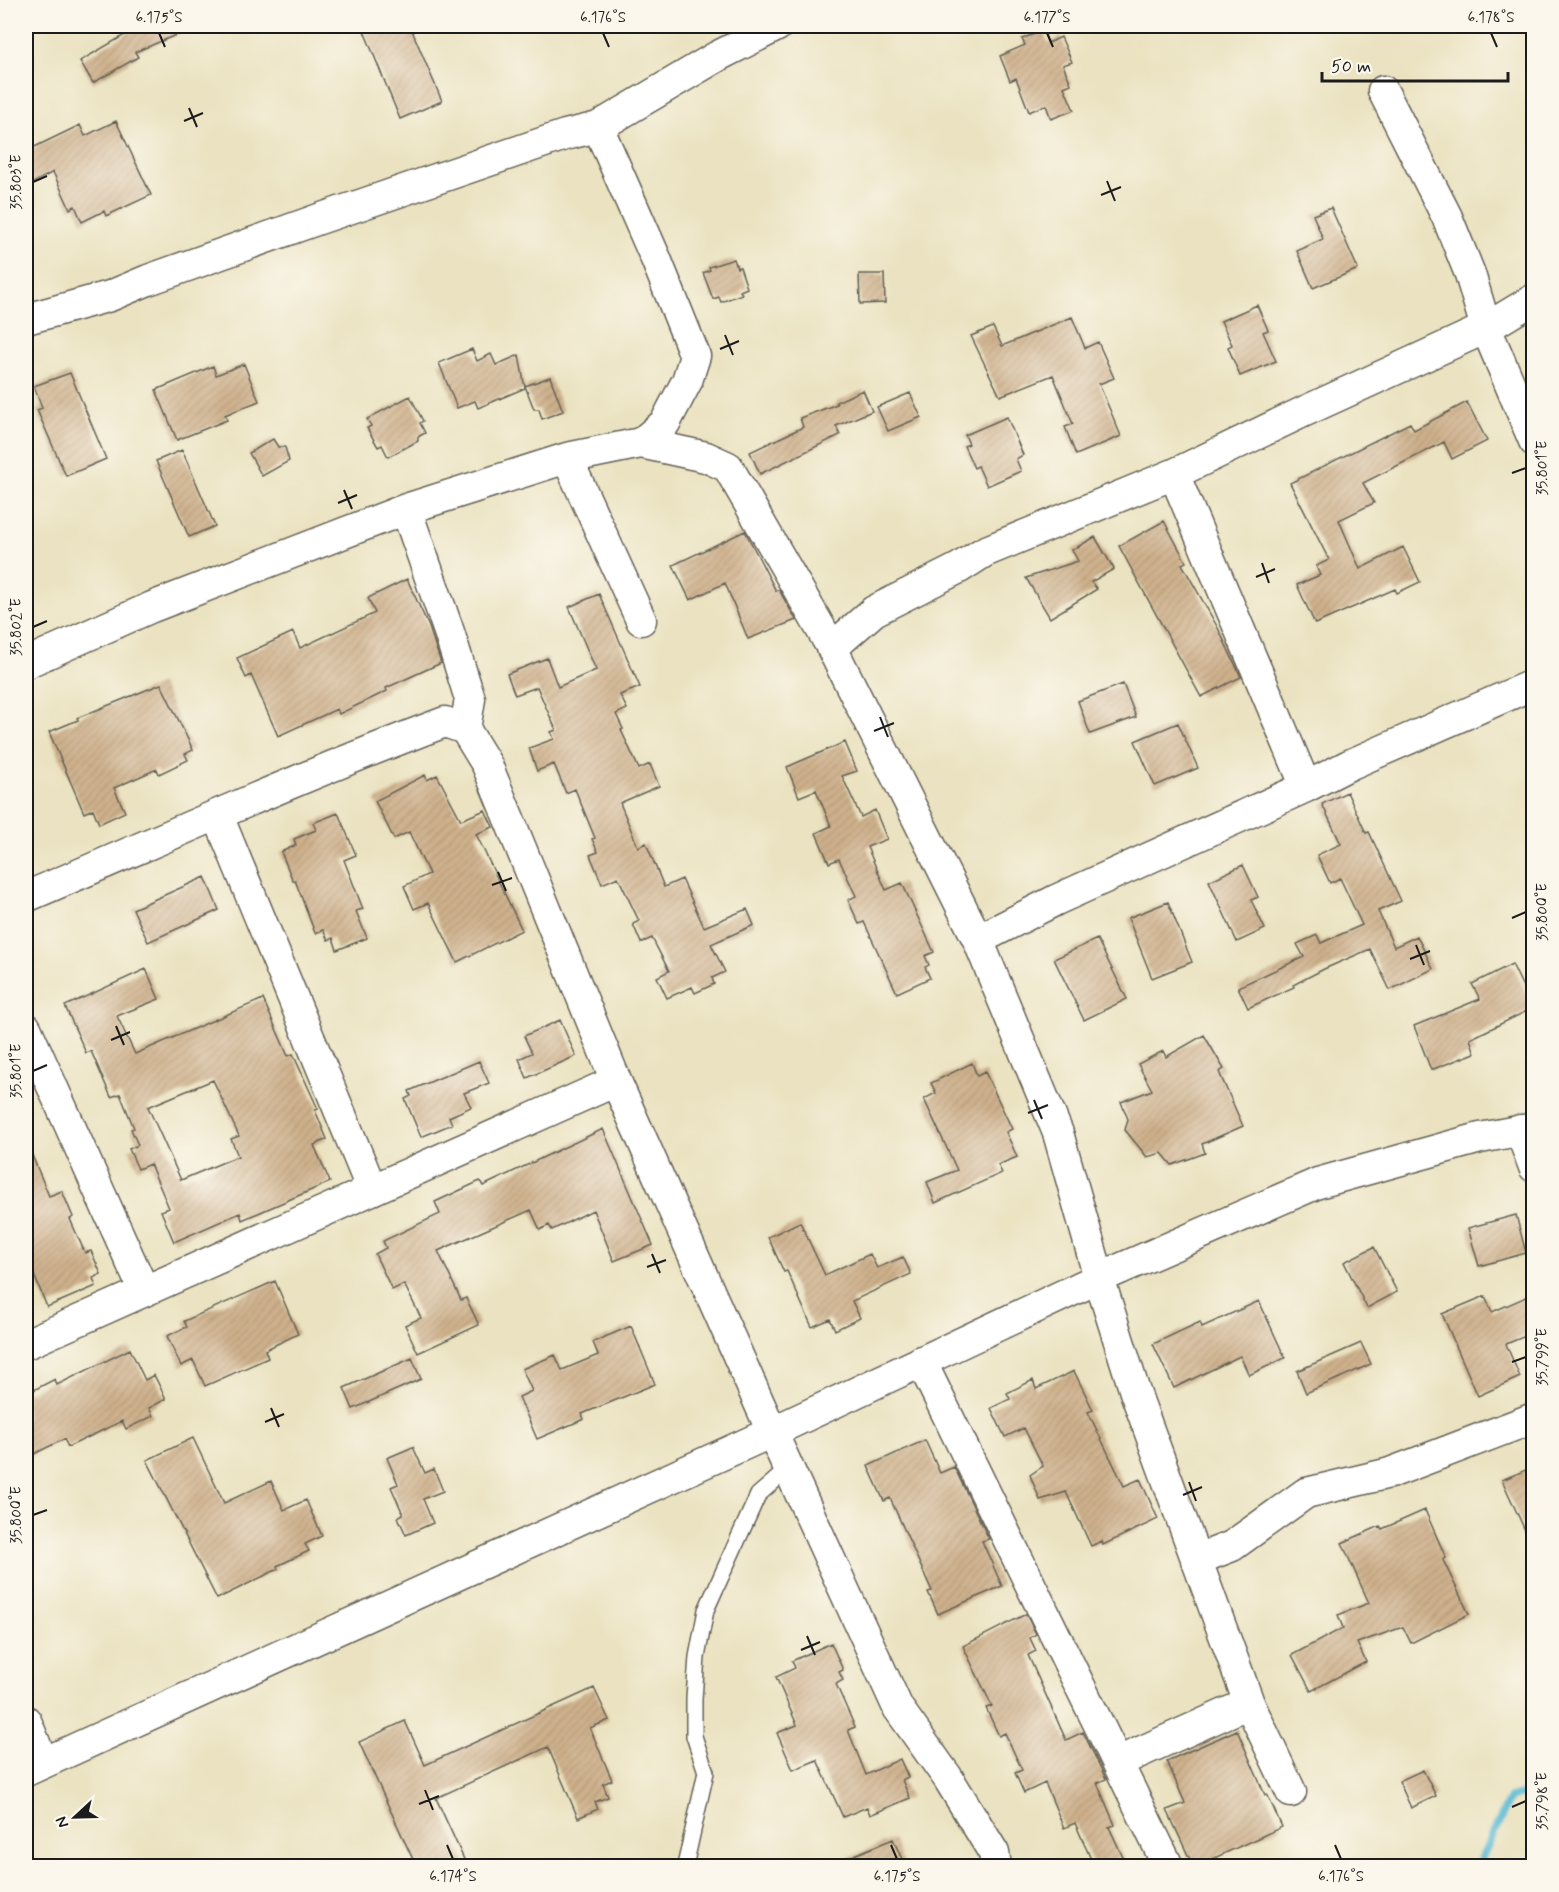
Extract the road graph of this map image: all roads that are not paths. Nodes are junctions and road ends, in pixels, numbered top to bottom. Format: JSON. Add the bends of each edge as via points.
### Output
{"nodes":[{"id":1,"x":777,"y":26,"type":"edge"},
{"id":2,"x":1383,"y":91,"type":"dead end"},
{"id":3,"x":598,"y":127,"type":"junction"},
{"id":4,"x":1533,"y":299,"type":"edge"},
{"id":5,"x":26,"y":319,"type":"edge"},
{"id":6,"x":1486,"y":328,"type":"junction"},
{"id":7,"x":1533,"y":441,"type":"edge"},
{"id":8,"x":641,"y":443,"type":"junction"},
{"id":9,"x":567,"y":458,"type":"junction"},
{"id":10,"x":1174,"y":474,"type":"junction"},
{"id":11,"x":406,"y":509,"type":"junction"},
{"id":12,"x":641,"y":621,"type":"dead end"},
{"id":13,"x":832,"y":648,"type":"junction"},
{"id":14,"x":26,"y":663,"type":"edge"},
{"id":15,"x":1533,"y":684,"type":"edge"},
{"id":16,"x":465,"y":729,"type":"junction"},
{"id":17,"x":1306,"y":787,"type":"junction"},
{"id":18,"x":218,"y":816,"type":"junction"},
{"id":19,"x":26,"y":897,"type":"edge"},
{"id":20,"x":978,"y":940,"type":"junction"},
{"id":21,"x":26,"y":1028,"type":"edge"},
{"id":22,"x":616,"y":1081,"type":"junction"},
{"id":23,"x":1527,"y":1129,"type":"edge"},
{"id":24,"x":1533,"y":1167,"type":"edge"},
{"id":25,"x":372,"y":1190,"type":"junction"},
{"id":26,"x":1099,"y":1278,"type":"junction"},
{"id":27,"x":144,"y":1291,"type":"junction"},
{"id":28,"x":26,"y":1344,"type":"edge"},
{"id":29,"x":921,"y":1361,"type":"junction"},
{"id":30,"x":1533,"y":1418,"type":"edge"},
{"id":31,"x":772,"y":1432,"type":"junction"},
{"id":32,"x":789,"y":1468,"type":"junction"},
{"id":33,"x":1196,"y":1560,"type":"junction"},
{"id":34,"x":1249,"y":1703,"type":"junction"},
{"id":35,"x":26,"y":1721,"type":"edge"},
{"id":36,"x":1118,"y":1762,"type":"junction"},
{"id":37,"x":34,"y":1767,"type":"edge"},
{"id":38,"x":1291,"y":1792,"type":"dead end"},
{"id":39,"x":685,"y":1866,"type":"edge"},
{"id":40,"x":996,"y":1866,"type":"edge"},
{"id":41,"x":1167,"y":1866,"type":"edge"}],
"edges":[{"from":1,"to":3,"type":"street"},
{"from":2,"to":6,"type":"street","via":[[1447,217]]},
{"from":3,"to":5,"type":"street","via":[[319,219],[110,296]]},
{"from":3,"to":8,"type":"street","via":[[695,356],[665,423]]},
{"from":4,"to":6,"type":"street"},
{"from":6,"to":7,"type":"street"},
{"from":6,"to":10,"type":"street"},
{"from":8,"to":9,"type":"street"},
{"from":8,"to":13,"type":"street","via":[[706,457],[728,467]]},
{"from":9,"to":11,"type":"street"},
{"from":9,"to":12,"type":"street"},
{"from":10,"to":13,"type":"street","via":[[984,552],[874,612]]},
{"from":10,"to":17,"type":"street"},
{"from":11,"to":14,"type":"street","via":[[152,607]]},
{"from":11,"to":16,"type":"street","via":[[470,699]]},
{"from":13,"to":20,"type":"street"},
{"from":15,"to":17,"type":"street"},
{"from":16,"to":18,"type":"street","via":[[445,722],[305,776]]},
{"from":16,"to":22,"type":"street","via":[[487,765]]},
{"from":17,"to":20,"type":"street","via":[[1056,900]]},
{"from":18,"to":19,"type":"street"},
{"from":18,"to":25,"type":"street"},
{"from":20,"to":26,"type":"street","via":[[1058,1133]]},
{"from":21,"to":27,"type":"street"},
{"from":22,"to":25,"type":"street"},
{"from":22,"to":31,"type":"street"},
{"from":23,"to":24,"type":"street"},
{"from":23,"to":26,"type":"street","via":[[1480,1138],[1318,1183]]},
{"from":25,"to":27,"type":"street"},
{"from":26,"to":29,"type":"street"},
{"from":26,"to":33,"type":"street","via":[[1135,1392]]},
{"from":27,"to":28,"type":"street"},
{"from":29,"to":31,"type":"street"},
{"from":29,"to":36,"type":"street"},
{"from":30,"to":33,"type":"street","via":[[1390,1473],[1306,1493],[1232,1546]]},
{"from":31,"to":32,"type":"street"},
{"from":31,"to":37,"type":"street"},
{"from":32,"to":39,"type":"lane","via":[[758,1496],[706,1610],[697,1657],[694,1736],[706,1772]]},
{"from":32,"to":40,"type":"street","via":[[898,1708],[989,1844]]},
{"from":33,"to":34,"type":"street"},
{"from":34,"to":36,"type":"street"},
{"from":34,"to":38,"type":"street"},
{"from":35,"to":37,"type":"street"},
{"from":36,"to":41,"type":"street"}]}
